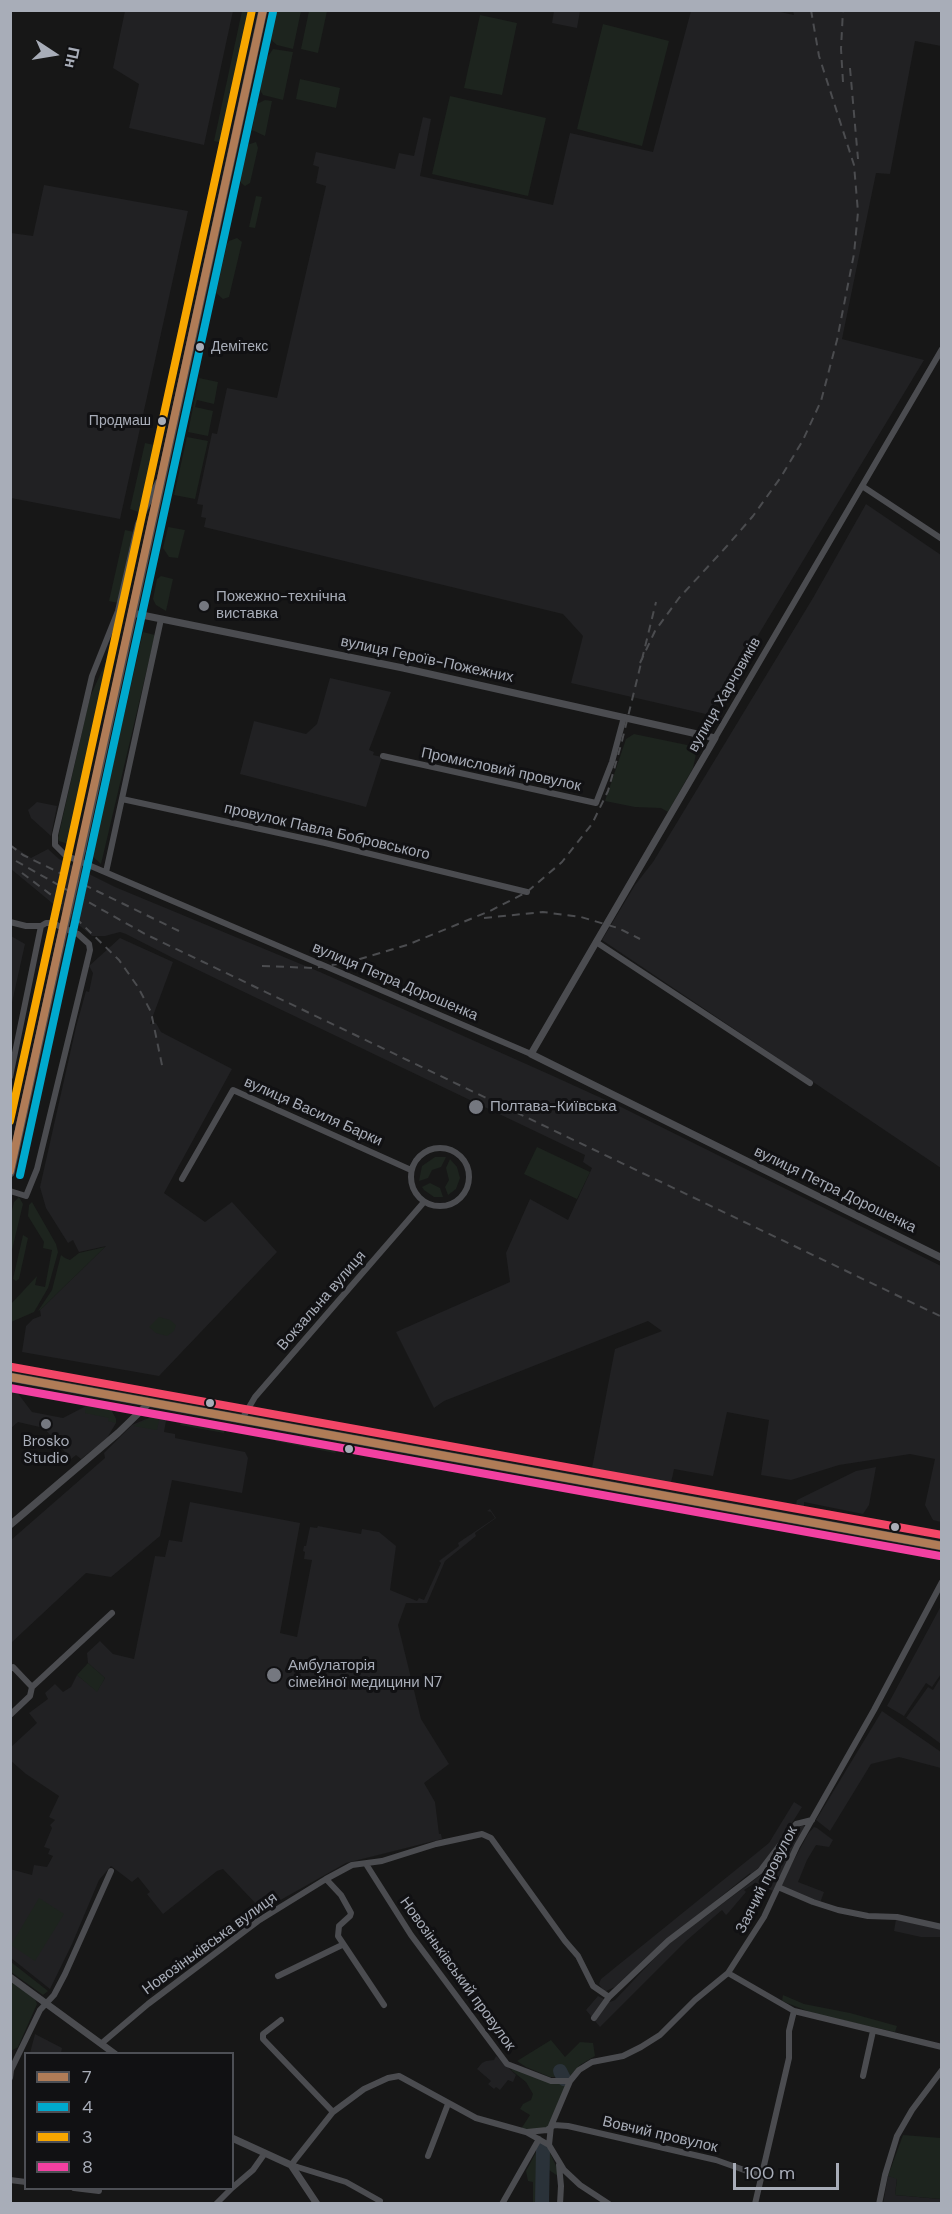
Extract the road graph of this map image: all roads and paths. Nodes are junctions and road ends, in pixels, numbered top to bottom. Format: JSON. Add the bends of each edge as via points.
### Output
{"nodes":[{"id":1,"x":263,"y":10,"type":"edge"},
{"id":2,"x":942,"y":349,"type":"edge"},
{"id":3,"x":162,"y":473,"type":"junction"},
{"id":4,"x":862,"y":486,"type":"junction"},
{"id":5,"x":942,"y":539,"type":"edge"},
{"id":6,"x":118,"y":611,"type":"junction"},
{"id":7,"x":132,"y":613,"type":"junction"},
{"id":8,"x":161,"y":619,"type":"junction"},
{"id":9,"x":624,"y":717,"type":"junction"},
{"id":10,"x":715,"y":738,"type":"junction"},
{"id":11,"x":383,"y":756,"type":"dead end"},
{"id":12,"x":122,"y":799,"type":"junction"},
{"id":13,"x":106,"y":872,"type":"junction"},
{"id":14,"x":527,"y":892,"type":"dead end"},
{"id":15,"x":10,"y":922,"type":"edge"},
{"id":16,"x":41,"y":926,"type":"junction"},
{"id":17,"x":596,"y":942,"type":"junction"},
{"id":18,"x":531,"y":1054,"type":"junction"},
{"id":19,"x":10,"y":1077,"type":"edge"},
{"id":20,"x":810,"y":1083,"type":"dead end"},
{"id":21,"x":13,"y":1151,"type":"edge"},
{"id":22,"x":411,"y":1170,"type":"junction"},
{"id":23,"x":10,"y":1173,"type":"edge"},
{"id":24,"x":182,"y":1179,"type":"dead end"},
{"id":25,"x":10,"y":1191,"type":"edge"},
{"id":26,"x":424,"y":1202,"type":"junction"},
{"id":27,"x":942,"y":1258,"type":"edge"},
{"id":28,"x":10,"y":1377,"type":"edge"},
{"id":29,"x":149,"y":1403,"type":"junction"},
{"id":30,"x":242,"y":1419,"type":"junction"},
{"id":31,"x":10,"y":1525,"type":"edge"},
{"id":32,"x":942,"y":1546,"type":"edge"},
{"id":33,"x":942,"y":1582,"type":"edge"},
{"id":34,"x":111,"y":1613,"type":"dead end"},
{"id":35,"x":10,"y":1669,"type":"edge"},
{"id":36,"x":32,"y":1687,"type":"junction"},
{"id":37,"x":10,"y":1715,"type":"edge"},
{"id":38,"x":812,"y":1820,"type":"junction"},
{"id":39,"x":366,"y":1864,"type":"junction"},
{"id":40,"x":111,"y":1871,"type":"dead end"},
{"id":41,"x":326,"y":1879,"type":"junction"},
{"id":42,"x":778,"y":1887,"type":"junction"},
{"id":43,"x":942,"y":1927,"type":"edge"},
{"id":44,"x":342,"y":1945,"type":"junction"},
{"id":45,"x":728,"y":1973,"type":"junction"},
{"id":46,"x":278,"y":1976,"type":"dead end"},
{"id":47,"x":10,"y":1977,"type":"edge"},
{"id":48,"x":609,"y":1997,"type":"junction"},
{"id":49,"x":45,"y":2003,"type":"junction"},
{"id":50,"x":384,"y":2005,"type":"dead end"},
{"id":51,"x":794,"y":2011,"type":"junction"},
{"id":52,"x":594,"y":2018,"type":"dead end"},
{"id":53,"x":281,"y":2020,"type":"dead end"},
{"id":54,"x":873,"y":2031,"type":"junction"},
{"id":55,"x":102,"y":2043,"type":"junction"},
{"id":56,"x":942,"y":2047,"type":"edge"},
{"id":57,"x":113,"y":2052,"type":"edge"},
{"id":58,"x":11,"y":2069,"type":"edge"},
{"id":59,"x":942,"y":2070,"type":"edge"},
{"id":60,"x":863,"y":2076,"type":"dead end"},
{"id":61,"x":10,"y":2078,"type":"edge"},
{"id":62,"x":570,"y":2081,"type":"junction"},
{"id":63,"x":448,"y":2104,"type":"junction"},
{"id":64,"x":333,"y":2112,"type":"junction"},
{"id":65,"x":551,"y":2126,"type":"junction"},
{"id":66,"x":526,"y":2132,"type":"junction"},
{"id":67,"x":234,"y":2139,"type":"edge"},
{"id":68,"x":539,"y":2139,"type":"junction"},
{"id":69,"x":549,"y":2145,"type":"junction"},
{"id":70,"x":265,"y":2153,"type":"junction"},
{"id":71,"x":428,"y":2156,"type":"dead end"},
{"id":72,"x":291,"y":2165,"type":"junction"},
{"id":73,"x":559,"y":2165,"type":"junction"},
{"id":74,"x":761,"y":2176,"type":"junction"},
{"id":75,"x":234,"y":2186,"type":"edge"},
{"id":76,"x":86,"y":2190,"type":"edge"},
{"id":77,"x":230,"y":2190,"type":"edge"},
{"id":78,"x":99,"y":2192,"type":"dead end"},
{"id":79,"x":380,"y":2201,"type":"dead end"},
{"id":80,"x":216,"y":2204,"type":"edge"},
{"id":81,"x":317,"y":2204,"type":"edge"},
{"id":82,"x":502,"y":2204,"type":"edge"},
{"id":83,"x":560,"y":2204,"type":"edge"},
{"id":84,"x":609,"y":2204,"type":"edge"},
{"id":85,"x":755,"y":2204,"type":"edge"},
{"id":86,"x":879,"y":2204,"type":"edge"}],
"edges":[{"from":1,"to":3,"type":"main road"},
{"from":2,"to":4,"type":"street","name":"вулиця Харчовиків"},
{"from":3,"to":6,"type":"street","via":[[138,524]]},
{"from":3,"to":7,"type":"main road"},
{"from":4,"to":5,"type":"street"},
{"from":4,"to":10,"type":"street","name":"вулиця Харчовиків"},
{"from":6,"to":7,"type":"street"},
{"from":6,"to":13,"type":"street","name":"вулиця Петра Дорошенка","via":[[89,686],[54,842],[65,855]]},
{"from":7,"to":8,"type":"street","name":"вулиця Героїв-Пожежних"},
{"from":7,"to":21,"type":"main road","bridge":true},
{"from":8,"to":9,"type":"street","name":"вулиця Героїв-Пожежних"},
{"from":8,"to":12,"type":"street"},
{"from":9,"to":10,"type":"street","name":"вулиця Героїв-Пожежних"},
{"from":9,"to":11,"type":"street","name":"Промисловий провулок","via":[[596,803]]},
{"from":10,"to":17,"type":"street","name":"вулиця Харчовиків"},
{"from":12,"to":13,"type":"street"},
{"from":12,"to":14,"type":"street","name":"провулок Павла Бобровського"},
{"from":13,"to":18,"type":"street","name":"вулиця Петра Дорошенка"},
{"from":15,"to":16,"type":"street"},
{"from":16,"to":19,"type":"street"},
{"from":16,"to":25,"type":"street","via":[[52,923],[78,933],[90,950],[37,1169],[27,1196]]},
{"from":17,"to":18,"type":"street","name":"вулиця Харчовиків"},
{"from":17,"to":20,"type":"street"},
{"from":18,"to":27,"type":"street","name":"вулиця Петра Дорошенка"},
{"from":21,"to":23,"type":"main road"},
{"from":22,"to":24,"type":"street","name":"вулиця Василя Барки","via":[[233,1090]]},
{"from":22,"to":26,"type":"street","via":[[412,1188]]},
{"from":22,"to":26,"type":"street","via":[[421,1154],[438,1148],[457,1154],[467,1167],[468,1184],[460,1198],[442,1207]]},
{"from":26,"to":30,"type":"street","name":"Вокзальна вулиця","via":[[255,1397]]},
{"from":28,"to":29,"type":"main road"},
{"from":29,"to":30,"type":"main road"},
{"from":29,"to":31,"type":"street"},
{"from":30,"to":32,"type":"main road"},
{"from":33,"to":38,"type":"street","name":"Заячий провулок"},
{"from":34,"to":36,"type":"street"},
{"from":35,"to":36,"type":"street","via":[[13,1667]]},
{"from":36,"to":37,"type":"street","via":[[30,1696]]},
{"from":38,"to":42,"type":"street","name":"Заячий провулок"},
{"from":38,"to":48,"type":"street","via":[[796,1824],[760,1871],[668,1941]]},
{"from":39,"to":41,"type":"street","name":"Новозіньківська вулиця","via":[[352,1865]]},
{"from":39,"to":48,"type":"street","name":"Новозіньківська вулиця","via":[[473,1834],[487,1834],[578,1956],[593,1986]]},
{"from":39,"to":62,"type":"street","name":"Новозіньківський провулок","via":[[411,1935],[502,2058],[512,2067],[551,2081]]},
{"from":40,"to":49,"type":"street","via":[[65,1974]]},
{"from":41,"to":44,"type":"street","via":[[351,1912],[338,1929]]},
{"from":41,"to":55,"type":"street","name":"Новозіньківська вулиця","via":[[240,1934]]},
{"from":42,"to":43,"type":"street","via":[[838,1910],[901,1917]]},
{"from":42,"to":45,"type":"street","name":"Заячий провулок"},
{"from":44,"to":46,"type":"street"},
{"from":44,"to":50,"type":"street"},
{"from":45,"to":51,"type":"street"},
{"from":45,"to":62,"type":"street","name":"Заячий провулок","via":[[650,2041],[623,2056],[592,2062]]},
{"from":47,"to":49,"type":"street"},
{"from":48,"to":52,"type":"street"},
{"from":49,"to":55,"type":"street"},
{"from":49,"to":58,"type":"street"},
{"from":51,"to":54,"type":"street"},
{"from":51,"to":74,"type":"street","via":[[789,2031],[790,2055]]},
{"from":53,"to":64,"type":"street","via":[[263,2034],[263,2039]]},
{"from":54,"to":56,"type":"street"},
{"from":54,"to":60,"type":"street"},
{"from":55,"to":57,"type":"street"},
{"from":58,"to":61,"type":"street"},
{"from":59,"to":86,"type":"street","via":[[897,2136]]},
{"from":62,"to":65,"type":"street","name":"Заячий провулок"},
{"from":63,"to":64,"type":"street","via":[[394,2077],[364,2089]]},
{"from":63,"to":66,"type":"street","via":[[476,2118]]},
{"from":63,"to":71,"type":"street"},
{"from":64,"to":72,"type":"street"},
{"from":65,"to":66,"type":"street","name":"Вовчий провулок"},
{"from":65,"to":69,"type":"street","name":"Заячий провулок"},
{"from":65,"to":74,"type":"street","name":"Вовчий провулок","via":[[628,2139],[716,2160]]},
{"from":66,"to":68,"type":"street"},
{"from":67,"to":70,"type":"street"},
{"from":68,"to":69,"type":"street"},
{"from":68,"to":82,"type":"street"},
{"from":69,"to":73,"type":"street"},
{"from":70,"to":72,"type":"street"},
{"from":70,"to":75,"type":"street"},
{"from":72,"to":79,"type":"street","via":[[346,2182]]},
{"from":72,"to":81,"type":"street"},
{"from":73,"to":83,"type":"street"},
{"from":73,"to":84,"type":"street"},
{"from":74,"to":85,"type":"street"},
{"from":76,"to":78,"type":"street"},
{"from":77,"to":80,"type":"street"}]}
